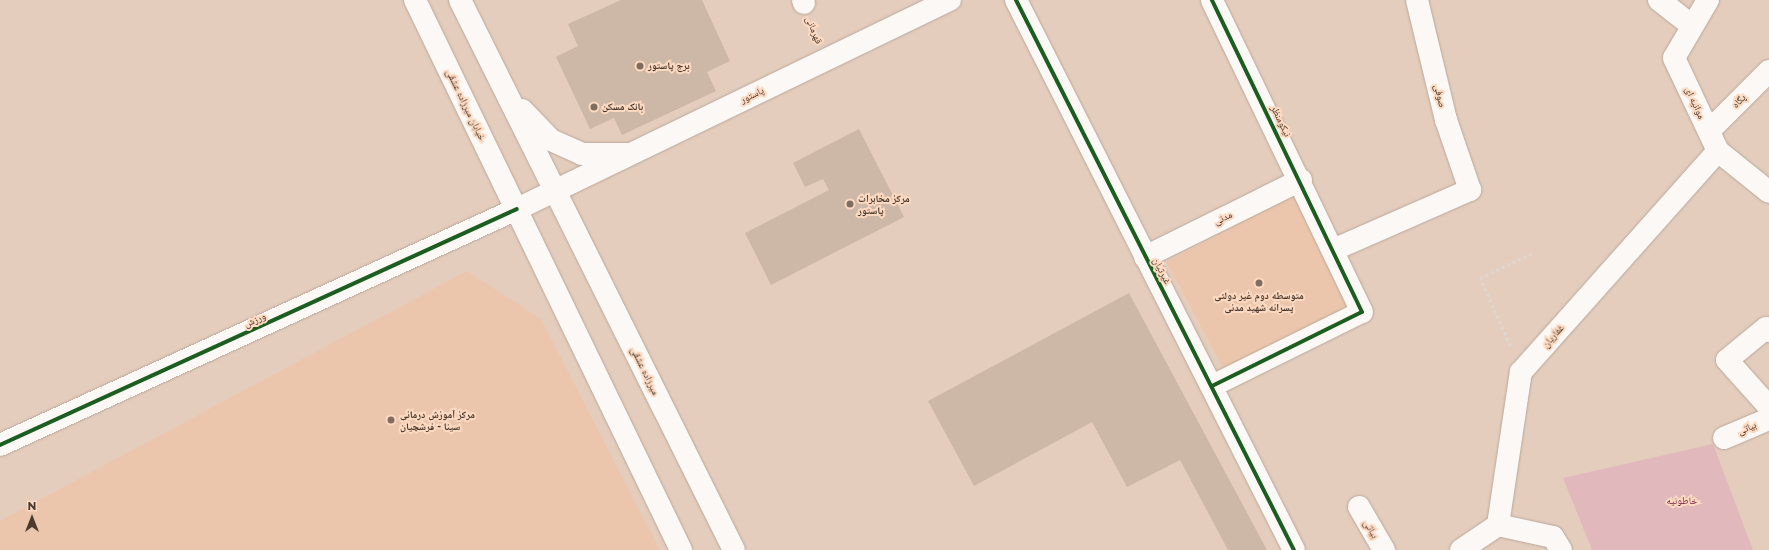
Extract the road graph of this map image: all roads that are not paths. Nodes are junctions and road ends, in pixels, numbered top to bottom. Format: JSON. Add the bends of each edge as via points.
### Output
{"nodes":[{"id":1,"x":415,"y":0,"type":"edge"},
{"id":2,"x":460,"y":0,"type":"edge"},
{"id":3,"x":950,"y":0,"type":"edge"},
{"id":4,"x":1016,"y":0,"type":"edge"},
{"id":5,"x":1212,"y":0,"type":"edge"},
{"id":6,"x":1417,"y":0,"type":"edge"},
{"id":7,"x":1659,"y":0,"type":"edge"},
{"id":8,"x":1708,"y":0,"type":"edge"},
{"id":9,"x":1691,"y":25,"type":"junction"},
{"id":10,"x":1769,"y":71,"type":"edge"},
{"id":11,"x":502,"y":86,"type":"junction"},
{"id":12,"x":1709,"y":131,"type":"junction"},
{"id":13,"x":1718,"y":151,"type":"junction"},
{"id":14,"x":631,"y":154,"type":"junction"},
{"id":15,"x":1301,"y":180,"type":"junction"},
{"id":16,"x":555,"y":191,"type":"junction"},
{"id":17,"x":1769,"y":192,"type":"edge"},
{"id":18,"x":517,"y":209,"type":"junction"},
{"id":19,"x":1333,"y":250,"type":"junction"},
{"id":20,"x":1145,"y":257,"type":"junction"},
{"id":21,"x":1769,"y":331,"type":"edge"},
{"id":22,"x":1212,"y":386,"type":"junction"},
{"id":23,"x":1769,"y":407,"type":"edge"},
{"id":24,"x":1769,"y":418,"type":"edge"},
{"id":25,"x":1724,"y":438,"type":"dead end"},
{"id":26,"x":0,"y":445,"type":"edge"},
{"id":27,"x":1359,"y":507,"type":"dead end"},
{"id":28,"x":1498,"y":525,"type":"junction"},
{"id":29,"x":681,"y":550,"type":"edge"},
{"id":30,"x":734,"y":550,"type":"edge"},
{"id":31,"x":1294,"y":550,"type":"edge"},
{"id":32,"x":1384,"y":550,"type":"edge"},
{"id":33,"x":1461,"y":550,"type":"edge"},
{"id":34,"x":1561,"y":550,"type":"edge"}],
"edges":[{"from":1,"to":18,"type":"street","name":"خیابان میرزاده عشقی"},
{"from":2,"to":11,"type":"street"},
{"from":3,"to":14,"type":"street","name":"پاستور"},
{"from":4,"to":20,"type":"street","name":"غیرتیان"},
{"from":5,"to":15,"type":"street","name":"نیکومنظر"},
{"from":6,"to":19,"type":"street","name":"صوفی","via":[[1446,120],[1470,190]]},
{"from":7,"to":9,"type":"street"},
{"from":8,"to":9,"type":"street","name":"موانیه ای"},
{"from":9,"to":12,"type":"street","name":"موانیه ای","via":[[1674,58]]},
{"from":10,"to":12,"type":"street","name":"پگاه"},
{"from":11,"to":14,"type":"street","via":[[551,140],[582,154]]},
{"from":11,"to":16,"type":"street"},
{"from":12,"to":13,"type":"street","name":"موانیه ای"},
{"from":13,"to":17,"type":"street","name":"موانیه ای"},
{"from":13,"to":28,"type":"street","name":"غفاریان","via":[[1521,372]]},
{"from":14,"to":16,"type":"street","name":"پاستور"},
{"from":15,"to":19,"type":"street","name":"نیکومنظر"},
{"from":15,"to":20,"type":"street","name":"مدنی"},
{"from":16,"to":18,"type":"street","name":"ورزش"},
{"from":16,"to":30,"type":"street","name":"میرزاده عشقی"},
{"from":18,"to":26,"type":"street","name":"ورزش"},
{"from":18,"to":29,"type":"street"},
{"from":19,"to":22,"type":"street","name":"نیکومنظر","via":[[1362,312]]},
{"from":20,"to":22,"type":"street","name":"غیرتیان"},
{"from":21,"to":23,"type":"street","via":[[1766,328],[1727,360]]},
{"from":22,"to":31,"type":"street","name":"غیرتیان"},
{"from":24,"to":25,"type":"street","name":"بیاتی"},
{"from":27,"to":32,"type":"street","name":"بیاتی"},
{"from":28,"to":33,"type":"street"},
{"from":28,"to":34,"type":"street","via":[[1553,537]]}]}
